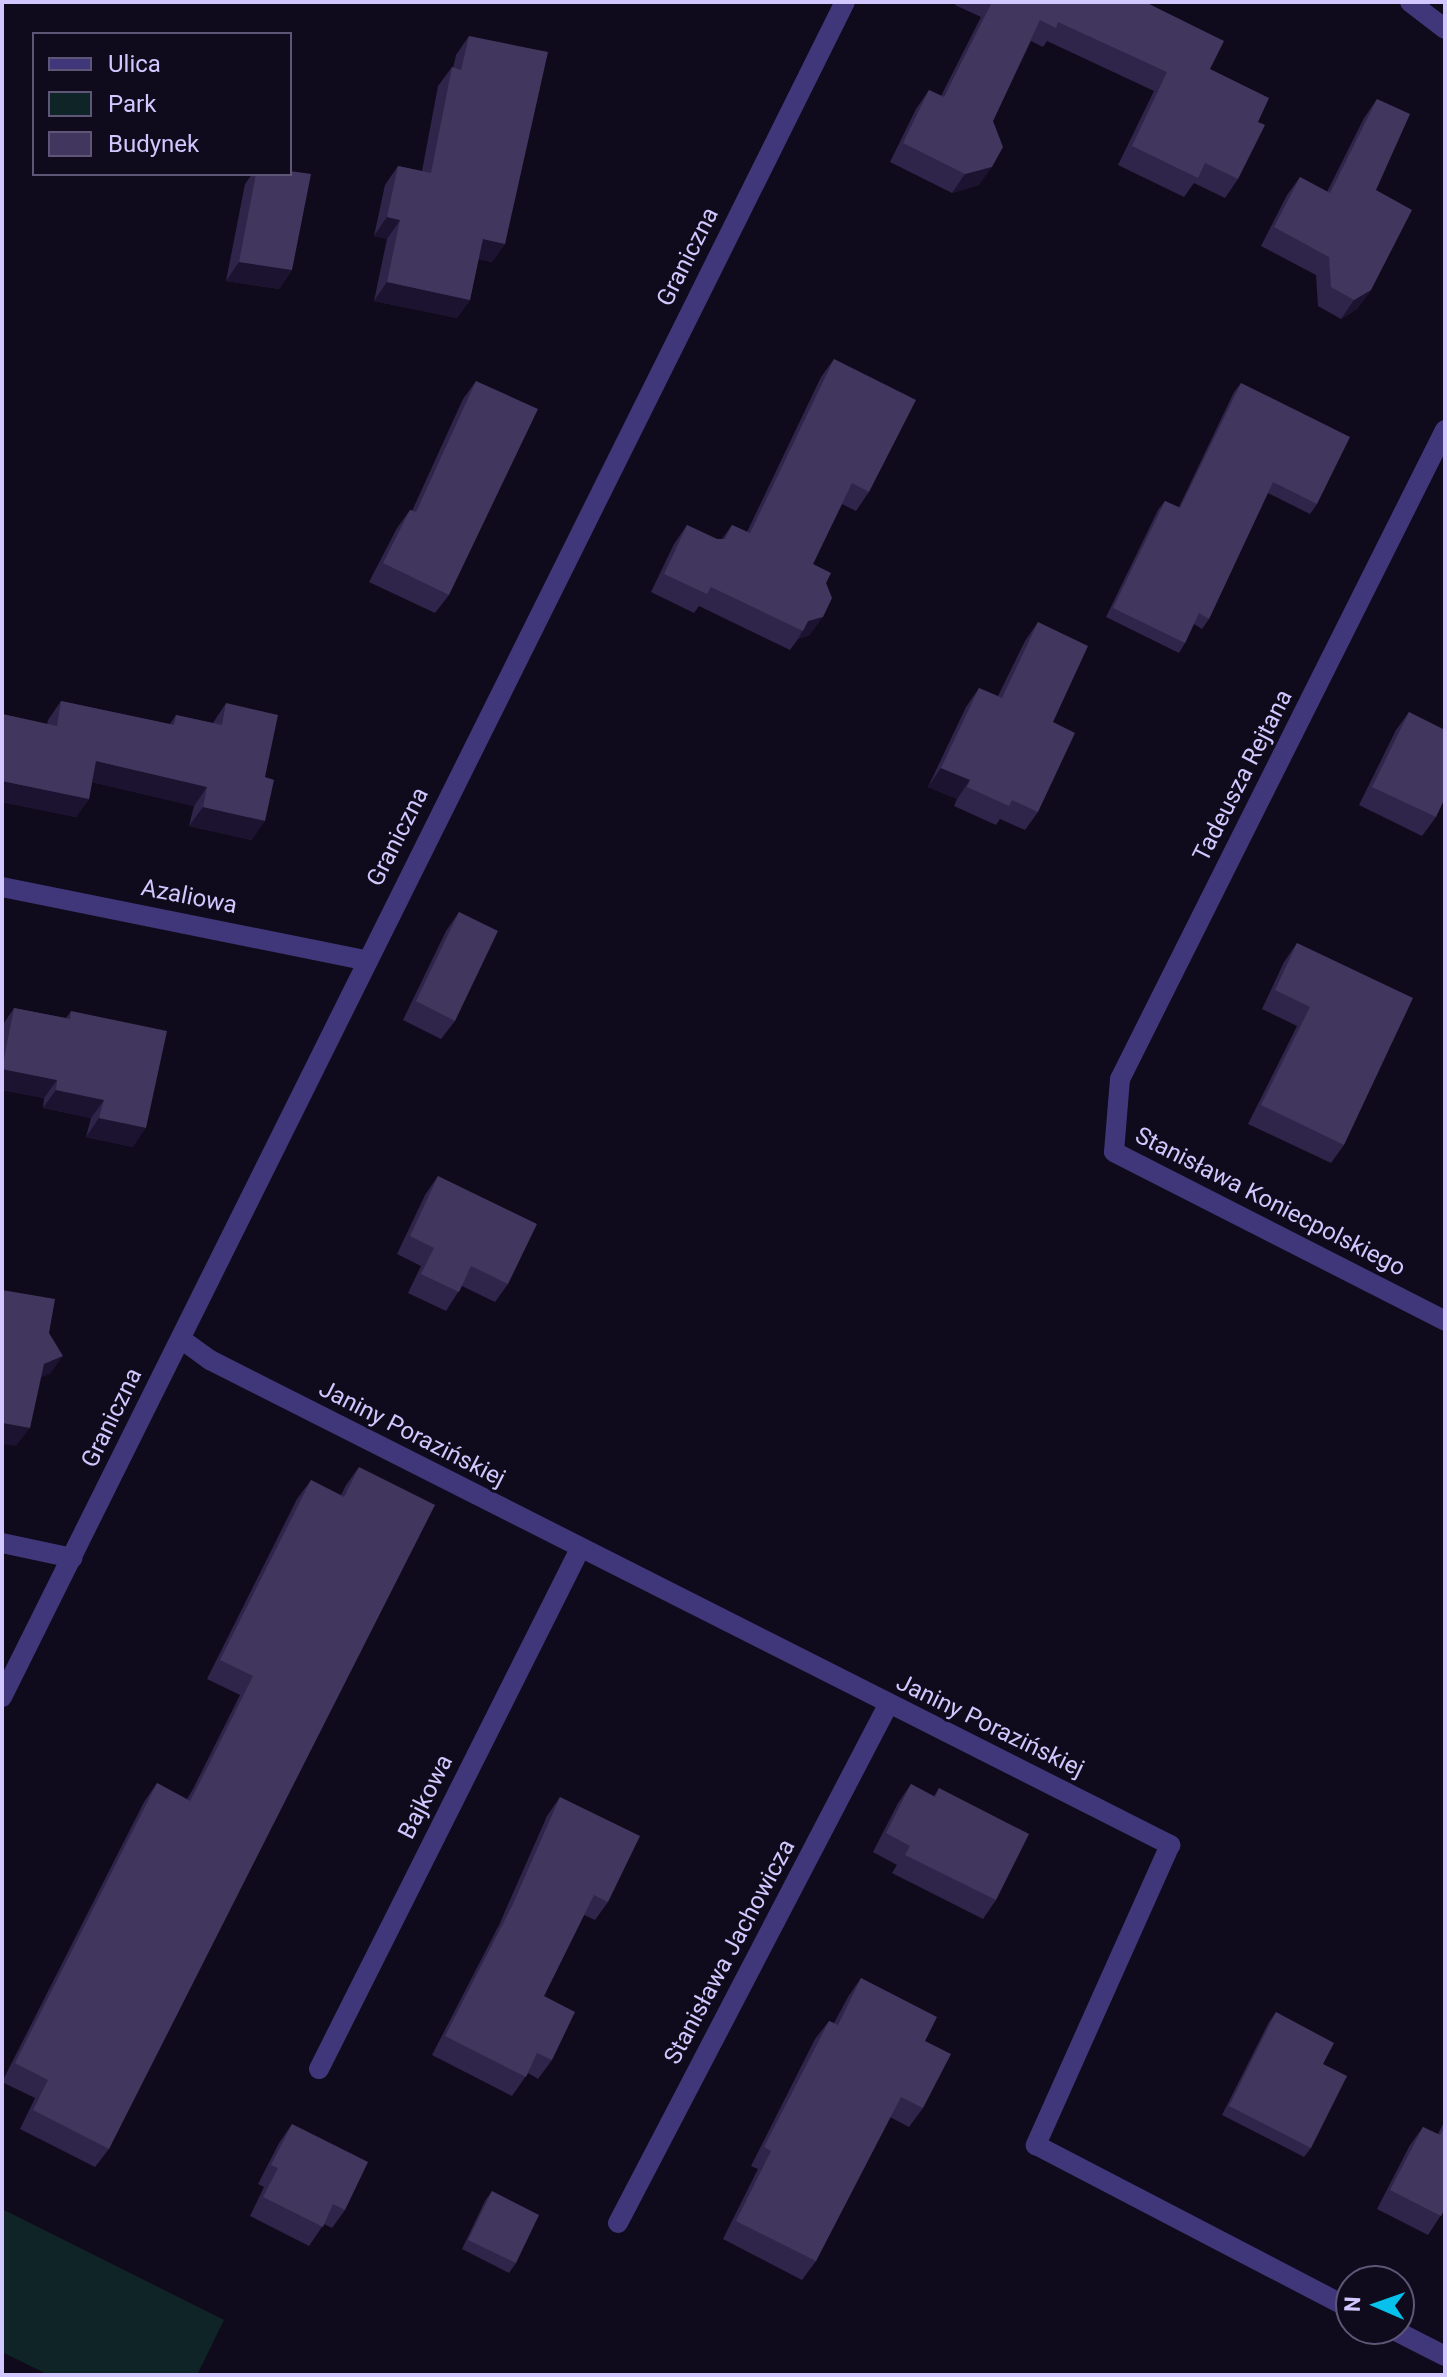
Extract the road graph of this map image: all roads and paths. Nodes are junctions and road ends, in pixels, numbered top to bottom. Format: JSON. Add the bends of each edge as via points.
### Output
{"nodes":[{"id":1,"x":845,"y":2,"type":"edge"},
{"id":2,"x":1410,"y":2,"type":"edge"},
{"id":3,"x":1445,"y":29,"type":"edge"},
{"id":4,"x":1445,"y":430,"type":"edge"},
{"id":5,"x":2,"y":887,"type":"edge"},
{"id":6,"x":365,"y":960,"type":"junction"},
{"id":7,"x":1114,"y":1152,"type":"joint"},
{"id":8,"x":1445,"y":1321,"type":"edge"},
{"id":9,"x":181,"y":1339,"type":"junction"},
{"id":10,"x":2,"y":1543,"type":"edge"},
{"id":11,"x":580,"y":1549,"type":"junction"},
{"id":12,"x":72,"y":1558,"type":"junction"},
{"id":13,"x":2,"y":1697,"type":"edge"},
{"id":14,"x":888,"y":1705,"type":"junction"},
{"id":15,"x":319,"y":2069,"type":"dead end"},
{"id":16,"x":618,"y":2223,"type":"dead end"},
{"id":17,"x":1335,"y":2301,"type":"edge"},
{"id":18,"x":1415,"y":2341,"type":"edge"},
{"id":19,"x":1445,"y":2356,"type":"edge"}],
"edges":[{"from":1,"to":6,"type":"street","name":"Graniczna"},
{"from":2,"to":3,"type":"street"},
{"from":4,"to":7,"type":"street","name":"Tadeusza Rejtana","via":[[1120,1079]]},
{"from":5,"to":6,"type":"street","name":"Azaliowa"},
{"from":6,"to":9,"type":"street","name":"Graniczna"},
{"from":7,"to":8,"type":"street","name":"Stanisława Koniecpolskiego"},
{"from":9,"to":11,"type":"street","name":"Janiny Porazińskiej","via":[[210,1360]]},
{"from":9,"to":12,"type":"street","name":"Graniczna"},
{"from":10,"to":12,"type":"street"},
{"from":11,"to":14,"type":"street","name":"Janiny Porazińskiej"},
{"from":11,"to":15,"type":"street","name":"Bajkowa"},
{"from":12,"to":13,"type":"street","name":"Graniczna"},
{"from":14,"to":16,"type":"street","name":"Stanisława Jachowicza"},
{"from":14,"to":17,"type":"street","name":"Janiny Porazińskiej","via":[[1170,1845],[1036,2145]]},
{"from":18,"to":19,"type":"street"}]}
